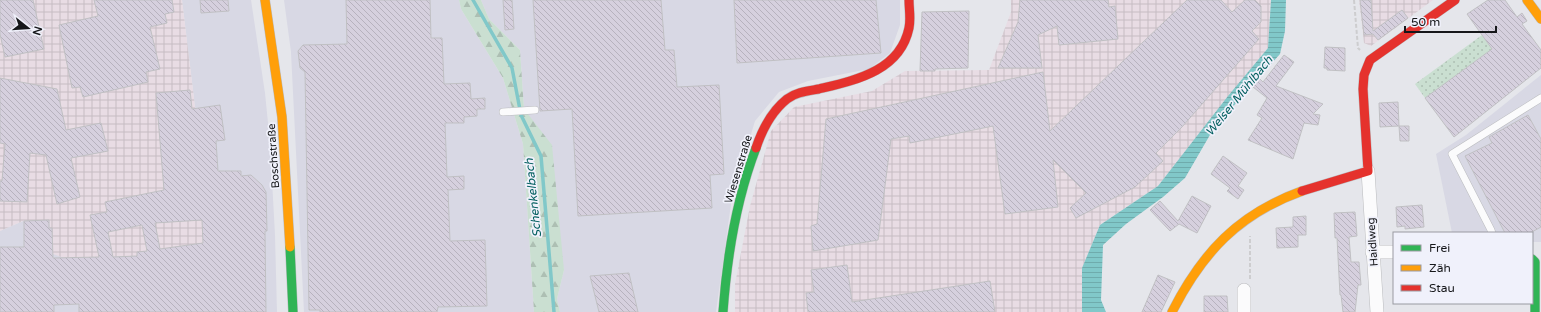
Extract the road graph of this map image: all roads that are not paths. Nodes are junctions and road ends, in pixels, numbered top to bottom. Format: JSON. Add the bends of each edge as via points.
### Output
{"nodes":[{"id":1,"x":265,"y":0,"type":"edge"},
{"id":2,"x":909,"y":0,"type":"edge"},
{"id":3,"x":1455,"y":0,"type":"edge"},
{"id":4,"x":1527,"y":0,"type":"edge"},
{"id":5,"x":1541,"y":19,"type":"edge"},
{"id":6,"x":1541,"y":98,"type":"edge"},
{"id":7,"x":535,"y":110,"type":"dead end"},
{"id":8,"x":503,"y":112,"type":"dead end"},
{"id":9,"x":1368,"y":171,"type":"junction"},
{"id":10,"x":1492,"y":232,"type":"edge"},
{"id":11,"x":1372,"y":252,"type":"junction"},
{"id":12,"x":1393,"y":252,"type":"edge"},
{"id":13,"x":1533,"y":260,"type":"edge"},
{"id":14,"x":1244,"y":290,"type":"road end"},
{"id":15,"x":292,"y":312,"type":"edge"},
{"id":16,"x":723,"y":312,"type":"edge"},
{"id":17,"x":1172,"y":312,"type":"edge"},
{"id":18,"x":1244,"y":312,"type":"edge"},
{"id":19,"x":1377,"y":312,"type":"edge"},
{"id":20,"x":1535,"y":312,"type":"edge"}],
"edges":[{"from":1,"to":15,"type":"street","name":"Boschstraße","via":[[282,117],[289,212]]},
{"from":2,"to":16,"type":"street","name":"Wiesenstraße","via":[[909,28],[896,58],[874,73],[787,99],[774,110],[755,148],[736,216]]},
{"from":3,"to":9,"type":"street","via":[[1370,60],[1364,74],[1363,89]]},
{"from":4,"to":5,"type":"street"},
{"from":6,"to":10,"type":"lane","via":[[1452,154]]},
{"from":7,"to":8,"type":"lane"},
{"from":9,"to":11,"type":"street","name":"Haidlweg"},
{"from":9,"to":17,"type":"street","via":[[1292,194],[1245,219],[1203,258]]},
{"from":11,"to":12,"type":"street"},
{"from":11,"to":19,"type":"street","name":"Haidlweg"},
{"from":13,"to":20,"type":"street"},
{"from":14,"to":18,"type":"street"}]}
